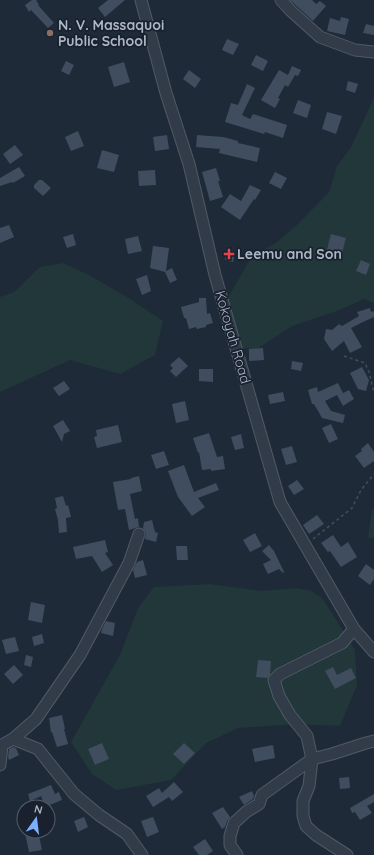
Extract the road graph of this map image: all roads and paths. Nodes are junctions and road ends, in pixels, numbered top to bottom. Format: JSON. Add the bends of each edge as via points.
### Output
{"nodes":[{"id":1,"x":141,"y":0,"type":"edge"},
{"id":2,"x":281,"y":0,"type":"edge"},
{"id":3,"x":374,"y":52,"type":"edge"},
{"id":4,"x":344,"y":356,"type":"dead end"},
{"id":5,"x":374,"y":393,"type":"edge"},
{"id":6,"x":374,"y":474,"type":"edge"},
{"id":7,"x":139,"y":534,"type":"dead end"},
{"id":8,"x":311,"y":541,"type":"dead end"},
{"id":9,"x":354,"y":629,"type":"junction"},
{"id":10,"x":374,"y":652,"type":"edge"},
{"id":11,"x":13,"y":739,"type":"junction"},
{"id":12,"x":374,"y":741,"type":"edge"},
{"id":13,"x":312,"y":759,"type":"junction"},
{"id":14,"x":0,"y":765,"type":"edge"},
{"id":15,"x":142,"y":855,"type":"edge"},
{"id":16,"x":237,"y":855,"type":"edge"},
{"id":17,"x":347,"y":855,"type":"edge"}],
"edges":[{"from":1,"to":9,"type":"street","name":"Kokoyah Road","via":[[166,94],[189,164],[215,275],[280,502]]},
{"from":2,"to":3,"type":"street","via":[[320,36],[355,50]]},
{"from":4,"to":5,"type":"path","via":[[365,363]]},
{"from":6,"to":8,"type":"path","via":[[361,490],[352,508]]},
{"from":7,"to":11,"type":"street","via":[[129,563],[80,655],[36,719]]},
{"from":9,"to":10,"type":"street","name":"Kokoyah Road"},
{"from":9,"to":13,"type":"street","via":[[342,643],[280,674],[274,680],[279,696],[290,715],[308,736]]},
{"from":11,"to":14,"type":"street","via":[[2,745]]},
{"from":11,"to":15,"type":"street","via":[[38,749],[74,794],[127,834]]},
{"from":12,"to":13,"type":"street"},
{"from":13,"to":16,"type":"street","via":[[262,794],[259,804],[234,823],[230,845]]},
{"from":13,"to":17,"type":"street","via":[[309,786],[303,802],[306,826]]}]}
